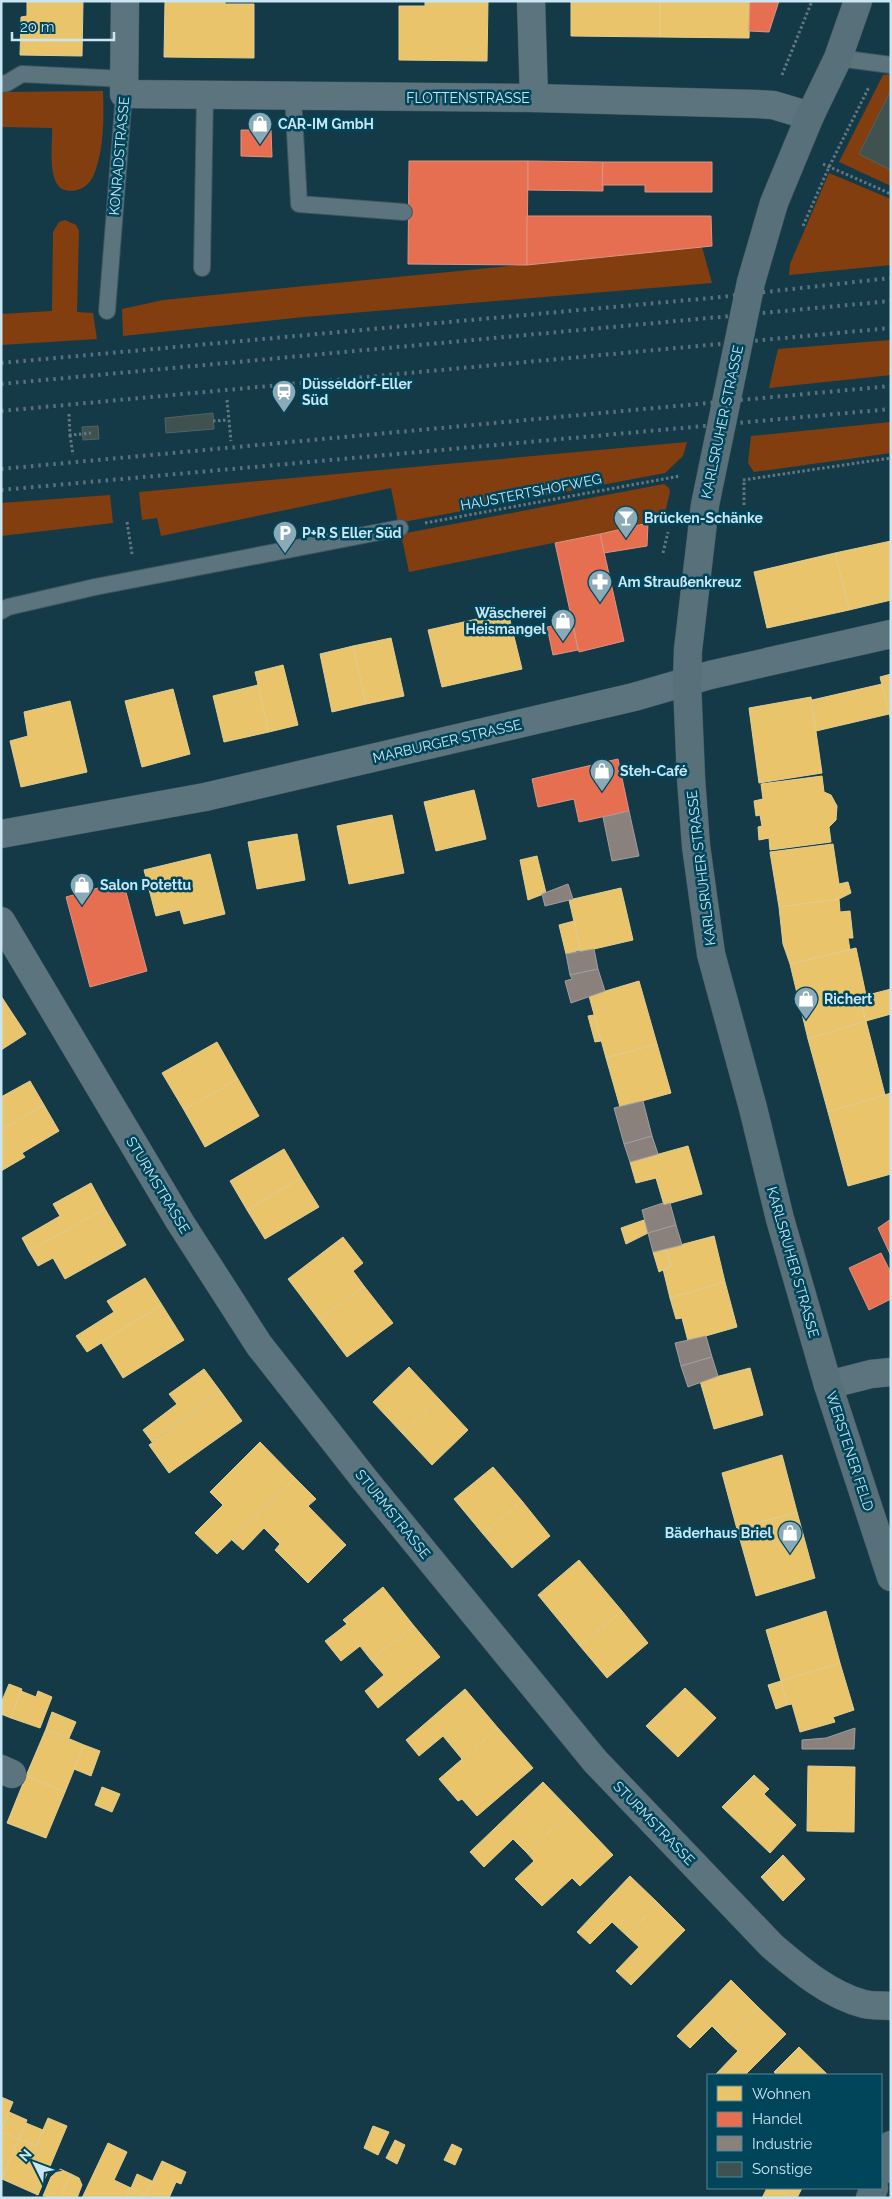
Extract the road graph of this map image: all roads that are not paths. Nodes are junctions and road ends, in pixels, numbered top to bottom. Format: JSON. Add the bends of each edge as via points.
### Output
{"nodes":[{"id":1,"x":125,"y":1,"type":"edge"},
{"id":2,"x":531,"y":1,"type":"edge"},
{"id":3,"x":858,"y":1,"type":"edge"},
{"id":4,"x":880,"y":1,"type":"edge"},
{"id":5,"x":838,"y":58,"type":"junction"},
{"id":6,"x":887,"y":64,"type":"edge"},
{"id":7,"x":1,"y":84,"type":"edge"},
{"id":8,"x":124,"y":86,"type":"junction"},
{"id":9,"x":205,"y":95,"type":"junction"},
{"id":10,"x":293,"y":96,"type":"junction"},
{"id":11,"x":534,"y":98,"type":"junction"},
{"id":12,"x":810,"y":116,"type":"junction"},
{"id":13,"x":404,"y":212,"type":"dead end"},
{"id":14,"x":202,"y":268,"type":"dead end"},
{"id":15,"x":107,"y":311,"type":"dead end"},
{"id":16,"x":400,"y":528,"type":"road end"},
{"id":17,"x":1,"y":611,"type":"edge"},
{"id":18,"x":891,"y":634,"type":"edge"},
{"id":19,"x":687,"y":683,"type":"junction"},
{"id":20,"x":1,"y":834,"type":"edge"},
{"id":21,"x":1,"y":921,"type":"edge"},
{"id":22,"x":891,"y":1372,"type":"edge"},
{"id":23,"x":828,"y":1386,"type":"junction"},
{"id":24,"x":891,"y":1577,"type":"edge"},
{"id":25,"x":891,"y":2006,"type":"edge"},
{"id":26,"x":891,"y":2145,"type":"edge"},
{"id":27,"x":882,"y":2168,"type":"edge"}],
"edges":[{"from":1,"to":8,"type":"street","name":"KONRADSTRASSE"},
{"from":2,"to":11,"type":"street"},
{"from":3,"to":5,"type":"main road","name":"KARLSRUHER STRASSE"},
{"from":4,"to":5,"type":"main road","name":"KARLSRUHER STRASSE"},
{"from":5,"to":6,"type":"lane"},
{"from":5,"to":12,"type":"main road","name":"KARLSRUHER STRASSE"},
{"from":7,"to":8,"type":"lane","name":"FLOTTENSTRASSE","via":[[22,74]]},
{"from":8,"to":9,"type":"street","name":"FLOTTENSTRASSE"},
{"from":8,"to":15,"type":"lane","name":"KONRADSTRASSE"},
{"from":9,"to":10,"type":"street","name":"FLOTTENSTRASSE"},
{"from":9,"to":14,"type":"lane"},
{"from":10,"to":11,"type":"street","name":"FLOTTENSTRASSE"},
{"from":10,"to":13,"type":"lane","via":[[299,204]]},
{"from":11,"to":12,"type":"street","name":"FLOTTENSTRASSE","via":[[773,105]]},
{"from":12,"to":19,"type":"main road","name":"KARLSRUHER STRASSE","via":[[774,203],[751,282],[705,505]]},
{"from":16,"to":17,"type":"lane","via":[[135,579]]},
{"from":18,"to":19,"type":"street","name":"MARBURGER STRASSE"},
{"from":19,"to":20,"type":"street","name":"MARBURGER STRASSE","via":[[206,797]]},
{"from":19,"to":23,"type":"main road","name":"KARLSRUHER STRASSE","via":[[690,778],[711,954],[780,1219]]},
{"from":21,"to":25,"type":"street","name":"STURMSTRASSE","via":[[180,1222],[259,1345],[595,1761],[772,1946],[799,1969],[837,1993],[864,2004]]},
{"from":22,"to":23,"type":"street","name":"WERSTENER FELD"},
{"from":23,"to":24,"type":"main road","name":"WERSTENER FELD"},
{"from":26,"to":27,"type":"main road"}]}
